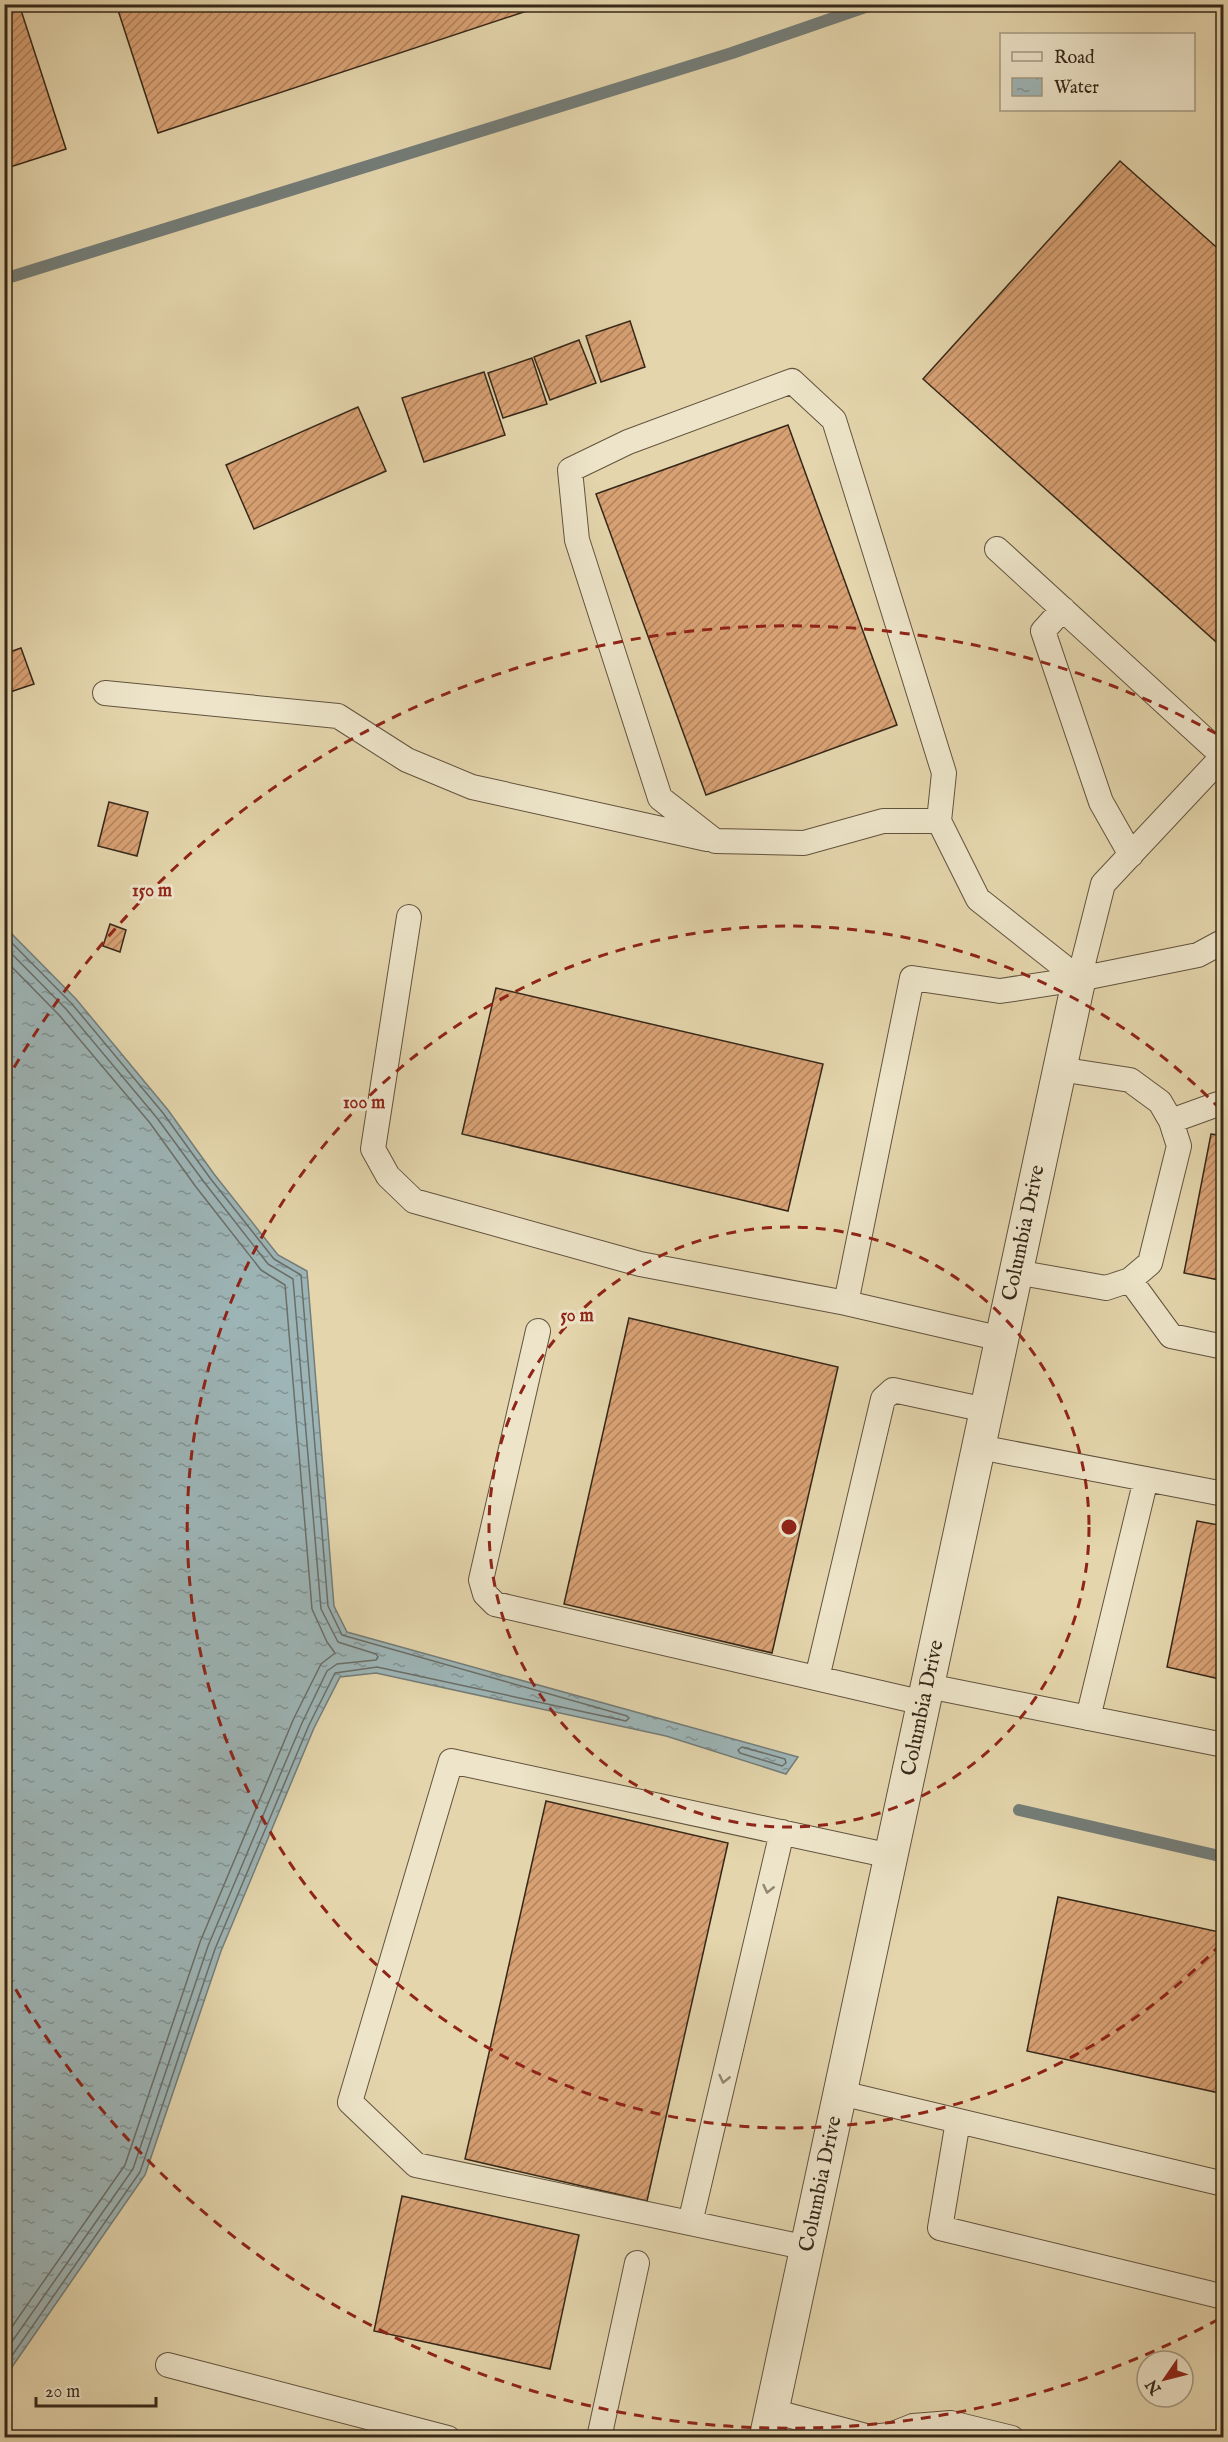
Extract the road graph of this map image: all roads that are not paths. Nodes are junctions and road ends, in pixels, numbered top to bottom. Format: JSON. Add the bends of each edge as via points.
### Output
{"nodes":[{"id":1,"x":998,"y":549,"type":"dead end"},
{"id":2,"x":1063,"y":609,"type":"junction"},
{"id":3,"x":105,"y":693,"type":"dead end"},
{"id":4,"x":1223,"y":755,"type":"edge"},
{"id":5,"x":939,"y":821,"type":"junction"},
{"id":6,"x":715,"y":841,"type":"junction"},
{"id":7,"x":1131,"y":855,"type":"junction"},
{"id":8,"x":409,"y":917,"type":"dead end"},
{"id":9,"x":1224,"y":941,"type":"edge"},
{"id":10,"x":1078,"y":979,"type":"junction"},
{"id":11,"x":1059,"y":1069,"type":"junction"},
{"id":12,"x":1224,"y":1106,"type":"edge"},
{"id":13,"x":1172,"y":1121,"type":"junction"},
{"id":14,"x":1016,"y":1272,"type":"junction"},
{"id":15,"x":1130,"y":1280,"type":"junction"},
{"id":16,"x":846,"y":1303,"type":"junction"},
{"id":17,"x":538,"y":1331,"type":"dead end"},
{"id":18,"x":1002,"y":1339,"type":"junction"},
{"id":19,"x":1224,"y":1347,"type":"edge"},
{"id":20,"x":986,"y":1410,"type":"junction"},
{"id":21,"x":979,"y":1447,"type":"junction"},
{"id":22,"x":1146,"y":1479,"type":"junction"},
{"id":23,"x":1224,"y":1494,"type":"edge"},
{"id":24,"x":817,"y":1678,"type":"junction"},
{"id":25,"x":926,"y":1694,"type":"junction"},
{"id":26,"x":1088,"y":1718,"type":"junction"},
{"id":27,"x":1224,"y":1745,"type":"edge"},
{"id":28,"x":782,"y":1832,"type":"junction"},
{"id":29,"x":891,"y":1856,"type":"junction"},
{"id":30,"x":841,"y":2093,"type":"junction"},
{"id":31,"x":958,"y":2121,"type":"junction"},
{"id":32,"x":1224,"y":2184,"type":"edge"},
{"id":33,"x":690,"y":2223,"type":"junction"},
{"id":34,"x":808,"y":2248,"type":"junction"},
{"id":35,"x":637,"y":2263,"type":"dead end"},
{"id":36,"x":1224,"y":2297,"type":"edge"},
{"id":37,"x":168,"y":2365,"type":"dead end"},
{"id":38,"x":769,"y":2424,"type":"edge"},
{"id":39,"x":448,"y":2438,"type":"edge"},
{"id":40,"x":600,"y":2438,"type":"edge"},
{"id":41,"x":1012,"y":2438,"type":"edge"}],
"edges":[{"from":1,"to":2,"type":"lane"},
{"from":2,"to":4,"type":"lane"},
{"from":2,"to":7,"type":"lane","via":[[1043,631],[1101,802]]},
{"from":3,"to":6,"type":"lane","via":[[338,716],[407,760],[472,787]]},
{"from":4,"to":7,"type":"lane"},
{"from":5,"to":6,"type":"lane","via":[[883,821],[804,843]]},
{"from":5,"to":6,"type":"lane","via":[[944,773],[834,420],[792,381],[628,442],[570,470],[577,540],[660,798]]},
{"from":5,"to":10,"type":"lane","via":[[978,899]]},
{"from":7,"to":10,"type":"lane","via":[[1103,885]]},
{"from":8,"to":16,"type":"lane","via":[[373,1149],[388,1176],[414,1202],[640,1264]]},
{"from":9,"to":10,"type":"lane","via":[[1198,956]]},
{"from":10,"to":11,"type":"street","name":"Columbia Drive"},
{"from":10,"to":16,"type":"lane","via":[[1000,991],[912,978]]},
{"from":11,"to":13,"type":"lane","via":[[1130,1080],[1160,1102]]},
{"from":11,"to":14,"type":"street","name":"Columbia Drive"},
{"from":12,"to":13,"type":"lane","via":[[1218,1104]]},
{"from":13,"to":15,"type":"lane","via":[[1179,1146],[1150,1263]]},
{"from":14,"to":15,"type":"lane","via":[[1106,1288]]},
{"from":14,"to":18,"type":"street","name":"Columbia Drive"},
{"from":15,"to":19,"type":"lane","via":[[1171,1335]]},
{"from":16,"to":18,"type":"lane"},
{"from":17,"to":24,"type":"lane","via":[[481,1580],[485,1594],[495,1604]]},
{"from":18,"to":20,"type":"street","name":"Columbia Drive"},
{"from":20,"to":21,"type":"street","name":"Columbia Drive"},
{"from":20,"to":24,"type":"lane","via":[[893,1390],[883,1399]]},
{"from":21,"to":22,"type":"lane"},
{"from":21,"to":25,"type":"street","name":"Columbia Drive"},
{"from":22,"to":23,"type":"lane"},
{"from":22,"to":26,"type":"lane"},
{"from":24,"to":25,"type":"lane"},
{"from":25,"to":26,"type":"lane"},
{"from":25,"to":29,"type":"street","name":"Columbia Drive"},
{"from":26,"to":27,"type":"lane"},
{"from":28,"to":29,"type":"lane"},
{"from":28,"to":33,"type":"lane","one_way":true},
{"from":28,"to":33,"type":"lane","via":[[451,1761],[350,2102],[416,2165]]},
{"from":29,"to":30,"type":"street","name":"Columbia Drive"},
{"from":30,"to":31,"type":"lane"},
{"from":30,"to":34,"type":"street","name":"Columbia Drive"},
{"from":31,"to":32,"type":"lane"},
{"from":31,"to":36,"type":"lane","via":[[940,2229]]},
{"from":33,"to":34,"type":"lane"},
{"from":34,"to":38,"type":"street","name":"Columbia Drive"},
{"from":35,"to":40,"type":"lane"},
{"from":37,"to":39,"type":"lane"},
{"from":38,"to":41,"type":"lane","via":[[870,2437],[890,2435],[913,2426],[951,2423]]}]}
